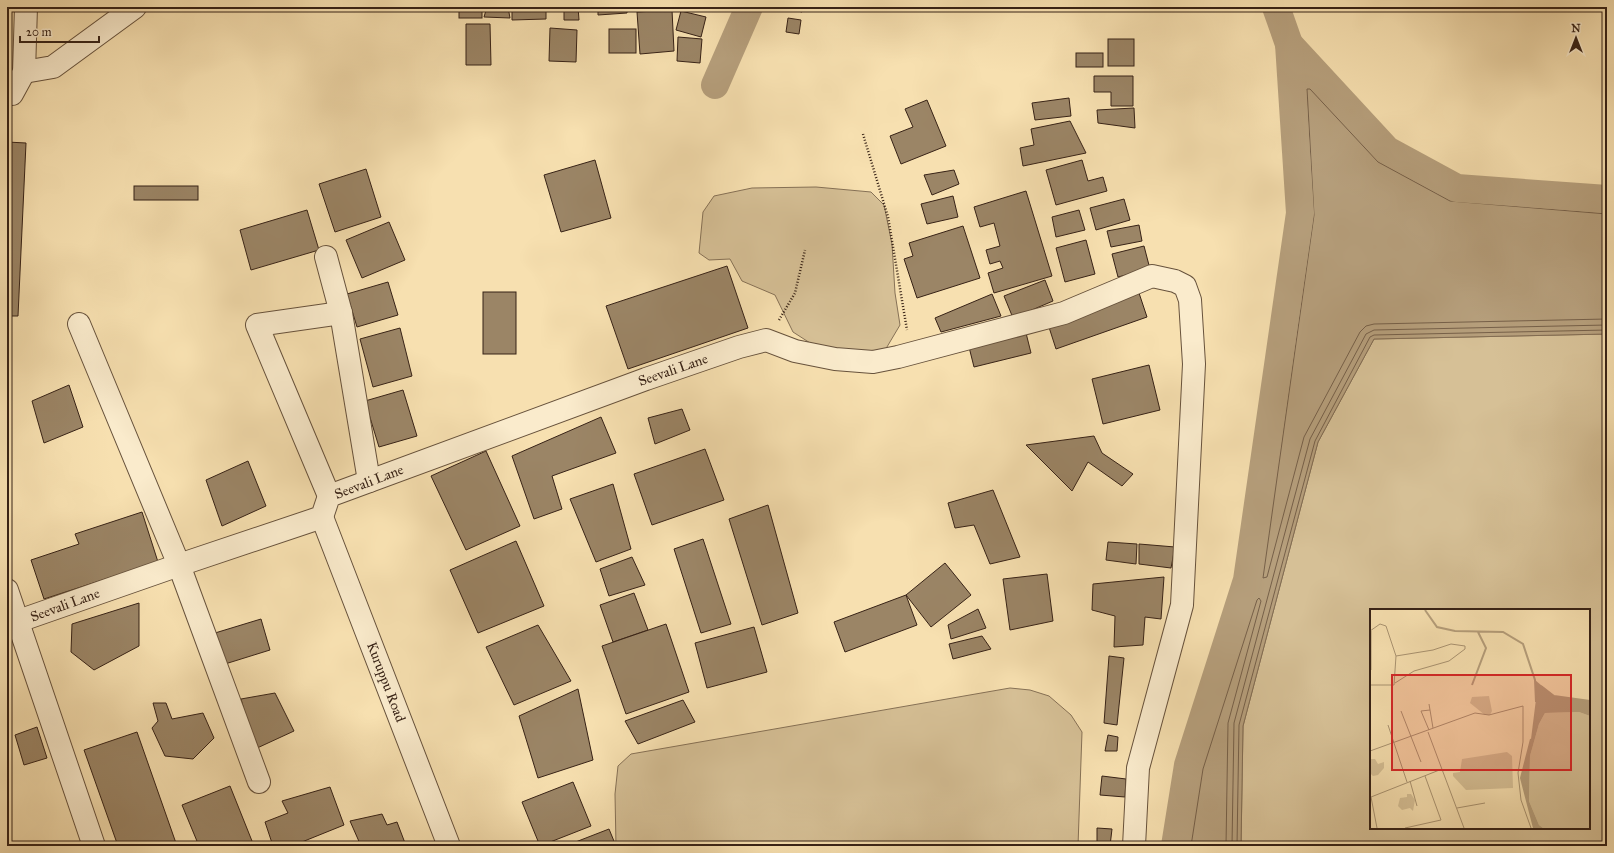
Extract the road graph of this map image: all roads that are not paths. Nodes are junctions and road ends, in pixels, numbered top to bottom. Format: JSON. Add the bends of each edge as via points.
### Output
{"nodes":[{"id":1,"x":26,"y":7,"type":"edge"},
{"id":2,"x":135,"y":7,"type":"edge"},
{"id":3,"x":24,"y":72,"type":"junction"},
{"id":4,"x":7,"y":94,"type":"edge"},
{"id":5,"x":326,"y":257,"type":"dead end"},
{"id":6,"x":341,"y":313,"type":"junction"},
{"id":7,"x":80,"y":324,"type":"dead end"},
{"id":8,"x":370,"y":481,"type":"junction"},
{"id":9,"x":329,"y":496,"type":"junction"},
{"id":10,"x":322,"y":517,"type":"junction"},
{"id":11,"x":179,"y":565,"type":"junction"},
{"id":12,"x":7,"y":590,"type":"edge"},
{"id":13,"x":12,"y":624,"type":"edge"},
{"id":14,"x":259,"y":782,"type":"dead end"},
{"id":15,"x":94,"y":846,"type":"edge"},
{"id":16,"x":449,"y":846,"type":"edge"},
{"id":17,"x":1134,"y":846,"type":"edge"}],
"edges":[{"from":1,"to":3,"type":"street"},
{"from":2,"to":3,"type":"street","via":[[53,67]]},
{"from":3,"to":4,"type":"street","via":[[12,94]]},
{"from":5,"to":6,"type":"street"},
{"from":6,"to":8,"type":"street"},
{"from":6,"to":9,"type":"street","via":[[257,325]]},
{"from":7,"to":11,"type":"street"},
{"from":8,"to":9,"type":"street","name":"Seevali Lane"},
{"from":8,"to":17,"type":"street","name":"Seevali Lane","via":[[638,382],[766,340],[795,351],[835,359],[873,362],[898,358],[1064,313],[1152,276],[1186,286],[1190,300],[1194,364],[1182,605],[1138,768]]},
{"from":9,"to":10,"type":"street","name":"Seevali Lane"},
{"from":10,"to":11,"type":"street","name":"Seevali Lane"},
{"from":10,"to":16,"type":"street","name":"Kuruppu Road"},
{"from":11,"to":13,"type":"street","name":"Seevali Lane"},
{"from":11,"to":14,"type":"street"},
{"from":12,"to":13,"type":"street"},
{"from":13,"to":15,"type":"street"}]}
